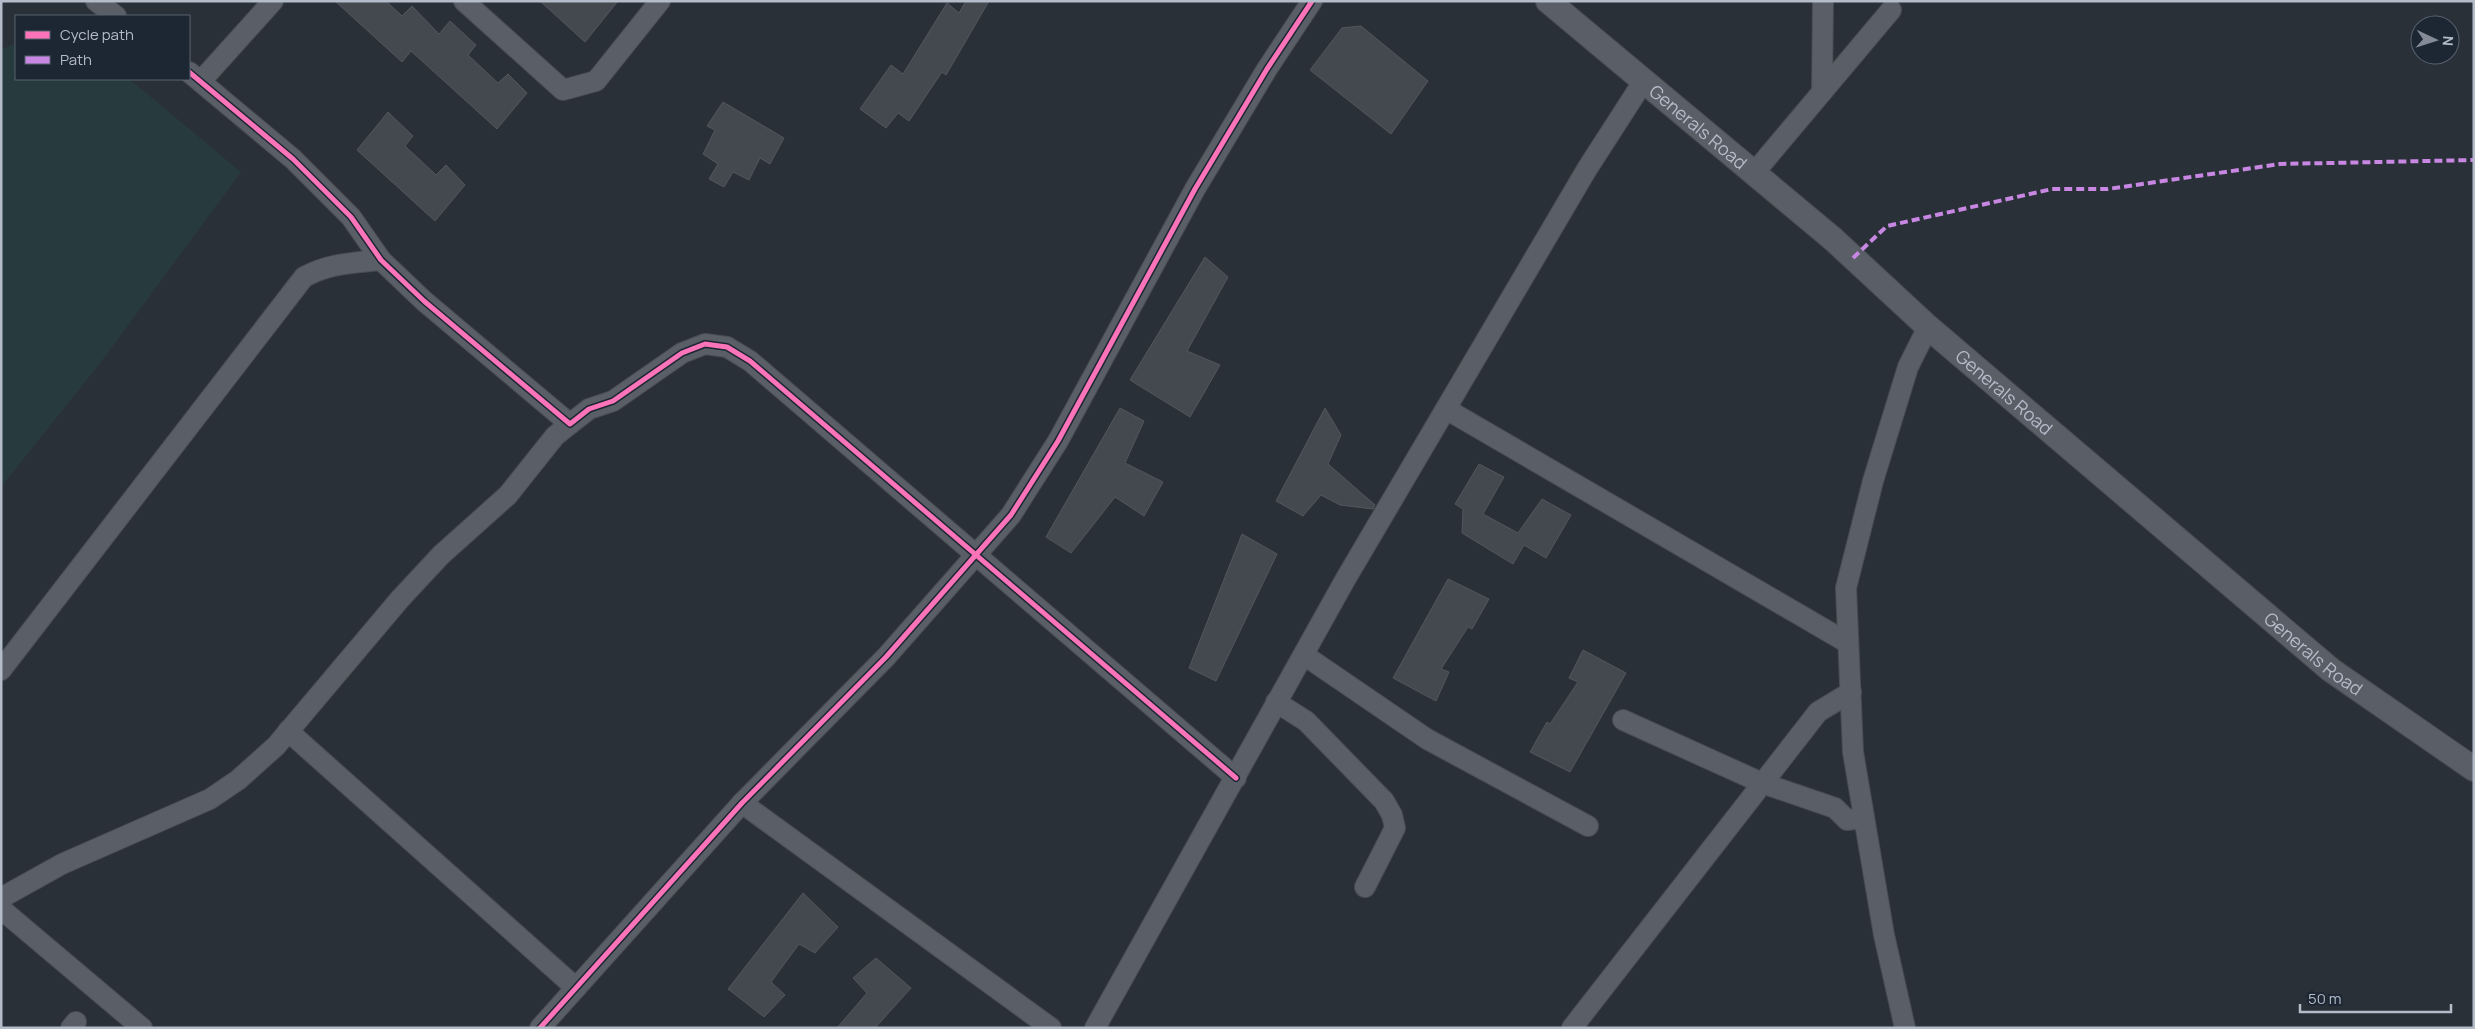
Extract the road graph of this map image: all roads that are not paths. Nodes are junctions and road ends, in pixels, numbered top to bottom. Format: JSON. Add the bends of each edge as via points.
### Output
{"nodes":[{"id":1,"x":96,"y":1,"type":"edge"},
{"id":2,"x":273,"y":1,"type":"edge"},
{"id":3,"x":464,"y":1,"type":"edge"},
{"id":4,"x":660,"y":1,"type":"edge"},
{"id":5,"x":1312,"y":1,"type":"edge"},
{"id":6,"x":1548,"y":1,"type":"edge"},
{"id":7,"x":1823,"y":1,"type":"edge"},
{"id":8,"x":1891,"y":10,"type":"dead end"},
{"id":9,"x":115,"y":15,"type":"edge"},
{"id":10,"x":195,"y":76,"type":"edge"},
{"id":11,"x":1643,"y":82,"type":"junction"},
{"id":12,"x":1822,"y":92,"type":"junction"},
{"id":13,"x":1754,"y":173,"type":"junction"},
{"id":14,"x":381,"y":260,"type":"junction"},
{"id":15,"x":1928,"y":327,"type":"junction"},
{"id":16,"x":1446,"y":409,"type":"junction"},
{"id":17,"x":570,"y":424,"type":"junction"},
{"id":18,"x":975,"y":555,"type":"junction"},
{"id":19,"x":1848,"y":643,"type":"junction"},
{"id":20,"x":1304,"y":655,"type":"junction"},
{"id":21,"x":1,"y":670,"type":"edge"},
{"id":22,"x":1851,"y":692,"type":"junction"},
{"id":23,"x":1276,"y":702,"type":"junction"},
{"id":24,"x":1623,"y":720,"type":"dead end"},
{"id":25,"x":288,"y":731,"type":"junction"},
{"id":26,"x":2474,"y":768,"type":"edge"},
{"id":27,"x":1236,"y":778,"type":"junction"},
{"id":28,"x":1762,"y":783,"type":"junction"},
{"id":29,"x":742,"y":802,"type":"junction"},
{"id":30,"x":1864,"y":818,"type":"junction"},
{"id":31,"x":1588,"y":826,"type":"dead end"},
{"id":32,"x":1365,"y":887,"type":"dead end"},
{"id":33,"x":1,"y":898,"type":"edge"},
{"id":34,"x":1,"y":909,"type":"edge"},
{"id":35,"x":576,"y":988,"type":"junction"},
{"id":36,"x":142,"y":1028,"type":"edge"},
{"id":37,"x":540,"y":1028,"type":"edge"},
{"id":38,"x":1051,"y":1028,"type":"edge"},
{"id":39,"x":1095,"y":1028,"type":"edge"},
{"id":40,"x":1572,"y":1028,"type":"edge"},
{"id":41,"x":1905,"y":1028,"type":"edge"}],
"edges":[{"from":1,"to":9,"type":"street"},
{"from":2,"to":10,"type":"street"},
{"from":3,"to":4,"type":"street","via":[[563,90],[596,81]]},
{"from":5,"to":18,"type":"street","via":[[1195,190],[1058,441],[1011,515]]},
{"from":6,"to":11,"type":"street","name":"Generals Road"},
{"from":7,"to":12,"type":"street"},
{"from":8,"to":12,"type":"street"},
{"from":10,"to":14,"type":"street","via":[[299,165],[351,217]]},
{"from":11,"to":13,"type":"street","name":"Generals Road"},
{"from":11,"to":16,"type":"street","via":[[1587,169]]},
{"from":12,"to":13,"type":"street"},
{"from":13,"to":15,"type":"street","name":"Generals Road","via":[[1833,239]]},
{"from":14,"to":17,"type":"street","via":[[424,301]]},
{"from":14,"to":21,"type":"street","via":[[328,266],[304,277]]},
{"from":15,"to":19,"type":"street","via":[[1908,367],[1846,588]]},
{"from":15,"to":26,"type":"street","name":"Generals Road","via":[[2331,670]]},
{"from":16,"to":19,"type":"street"},
{"from":16,"to":20,"type":"street","via":[[1344,580]]},
{"from":17,"to":18,"type":"street","via":[[589,409],[613,401],[682,354],[705,344],[727,347],[750,361]]},
{"from":17,"to":25,"type":"street","via":[[555,436],[508,495],[441,555],[400,599]]},
{"from":18,"to":27,"type":"street"},
{"from":18,"to":29,"type":"street","via":[[886,657]]},
{"from":19,"to":22,"type":"street"},
{"from":20,"to":23,"type":"street"},
{"from":20,"to":31,"type":"street","via":[[1427,739]]},
{"from":22,"to":28,"type":"street","via":[[1818,712]]},
{"from":22,"to":30,"type":"street","via":[[1853,752]]},
{"from":23,"to":27,"type":"street"},
{"from":23,"to":32,"type":"street","via":[[1306,721],[1384,801],[1392,815],[1395,828]]},
{"from":24,"to":28,"type":"street"},
{"from":25,"to":33,"type":"street","via":[[238,780],[210,799],[62,864]]},
{"from":25,"to":35,"type":"street"},
{"from":27,"to":39,"type":"street"},
{"from":28,"to":30,"type":"street","via":[[1835,808],[1847,820]]},
{"from":28,"to":40,"type":"street"},
{"from":29,"to":35,"type":"street"},
{"from":29,"to":38,"type":"street"},
{"from":30,"to":41,"type":"street","via":[[1884,935]]},
{"from":34,"to":36,"type":"street"},
{"from":35,"to":37,"type":"street"}]}
